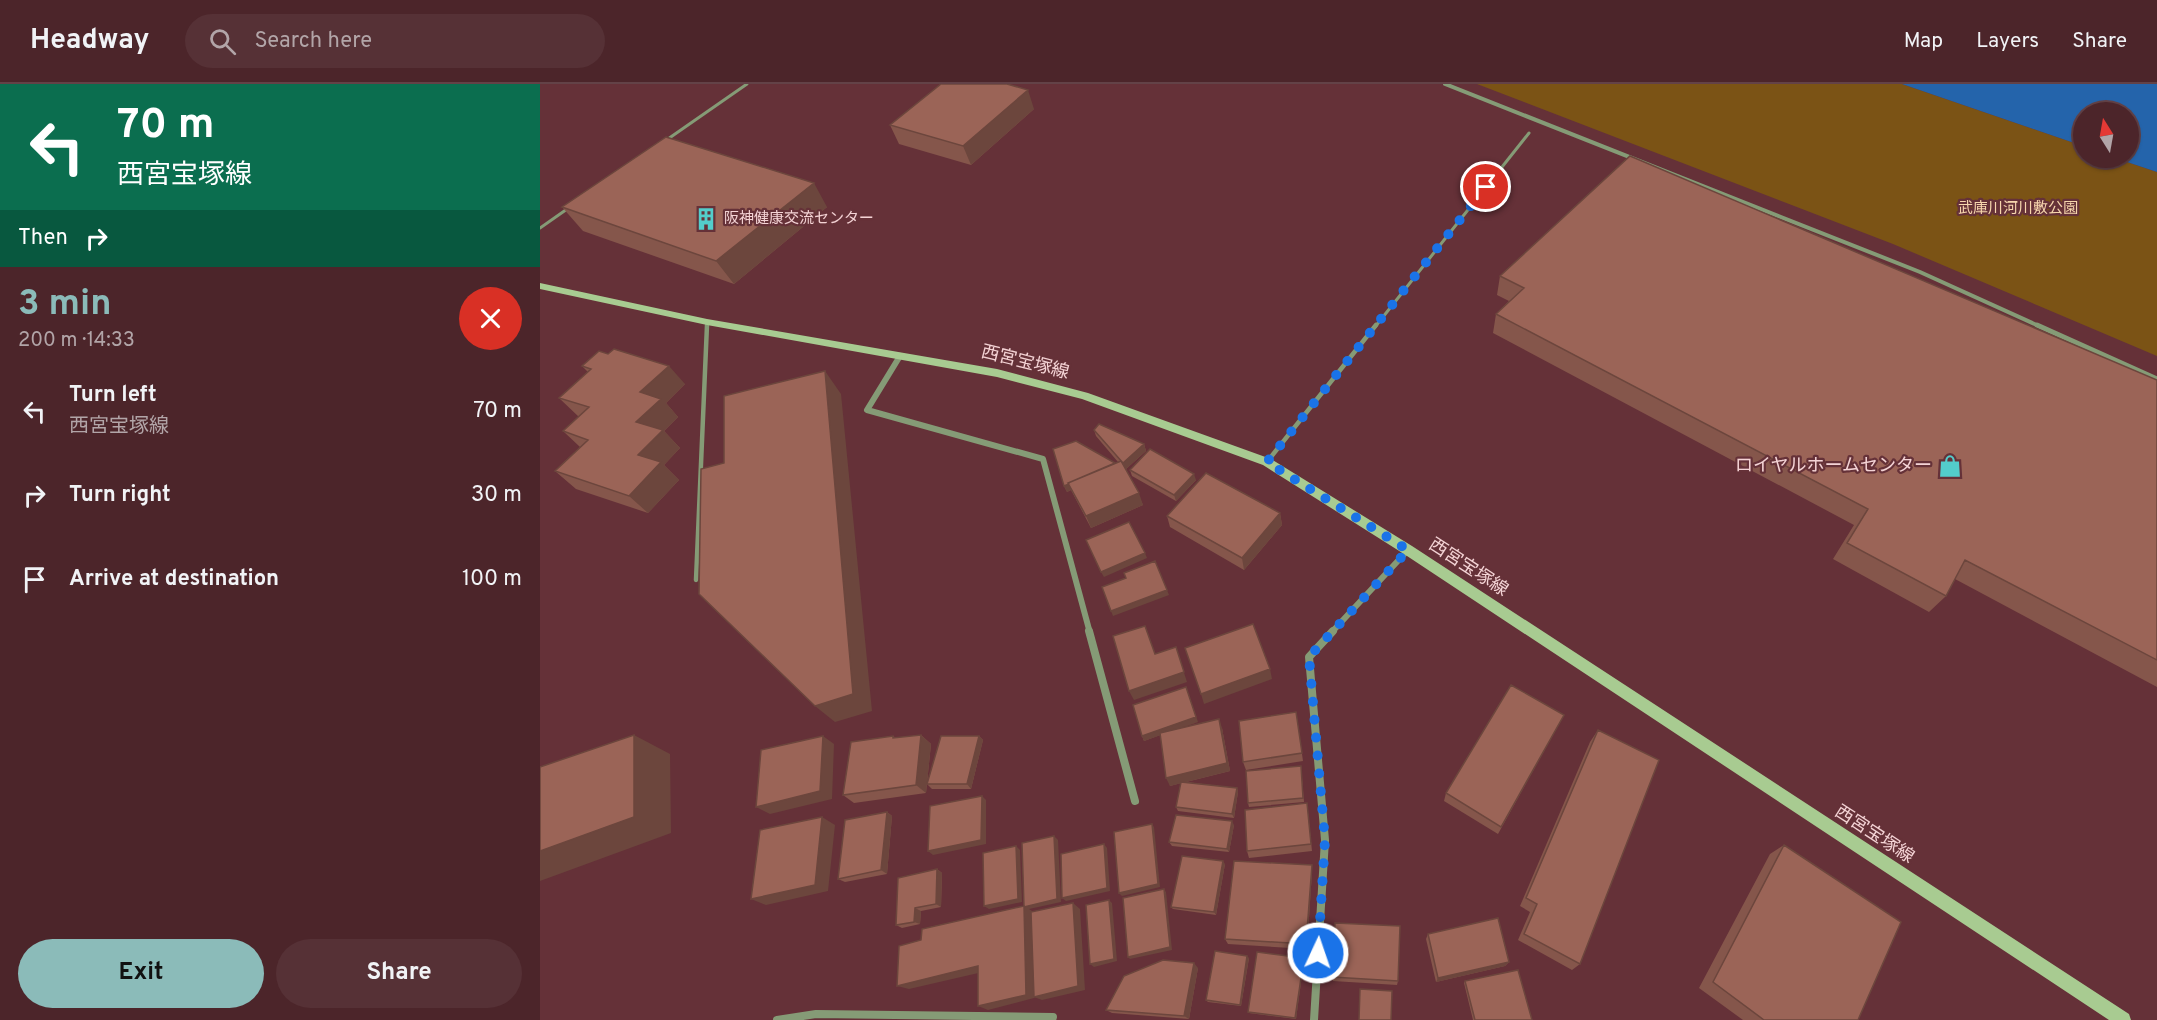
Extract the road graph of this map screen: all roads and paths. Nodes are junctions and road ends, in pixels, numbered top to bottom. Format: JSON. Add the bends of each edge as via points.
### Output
{"nodes":[{"id":1,"x":747,"y":84,"type":"edge"},
{"id":2,"x":1445,"y":84,"type":"edge"},
{"id":3,"x":1529,"y":134,"type":"dead end"},
{"id":4,"x":662,"y":143,"type":"edge"},
{"id":5,"x":578,"y":202,"type":"edge"},
{"id":6,"x":540,"y":228,"type":"edge"},
{"id":7,"x":540,"y":286,"type":"edge"},
{"id":8,"x":706,"y":322,"type":"junction"},
{"id":9,"x":900,"y":356,"type":"junction"},
{"id":10,"x":2157,"y":379,"type":"edge"},
{"id":11,"x":1267,"y":462,"type":"junction"},
{"id":12,"x":1408,"y":550,"type":"junction"},
{"id":13,"x":696,"y":580,"type":"dead end"},
{"id":14,"x":1136,"y":801,"type":"dead end"},
{"id":15,"x":887,"y":1017,"type":"edge"},
{"id":16,"x":777,"y":1020,"type":"edge"},
{"id":17,"x":1053,"y":1020,"type":"edge"},
{"id":18,"x":1314,"y":1020,"type":"edge"},
{"id":19,"x":2123,"y":1020,"type":"edge"}],
"edges":[{"from":1,"to":4,"type":"lane"},
{"from":2,"to":10,"type":"street","via":[[1920,272]]},
{"from":3,"to":11,"type":"lane"},
{"from":5,"to":6,"type":"lane"},
{"from":7,"to":8,"type":"main road","name":"西宮宝塚線"},
{"from":8,"to":9,"type":"main road","name":"西宮宝塚線"},
{"from":8,"to":13,"type":"lane"},
{"from":9,"to":11,"type":"main road","name":"西宮宝塚線","via":[[997,372],[1084,396]]},
{"from":9,"to":14,"type":"street","via":[[867,410],[1042,459]]},
{"from":11,"to":12,"type":"main road","name":"西宮宝塚線"},
{"from":12,"to":18,"type":"street","via":[[1309,657],[1325,840]]},
{"from":12,"to":19,"type":"main road","name":"西宮宝塚線"},
{"from":15,"to":16,"type":"street","via":[[816,1014]]},
{"from":15,"to":17,"type":"street"}]}
